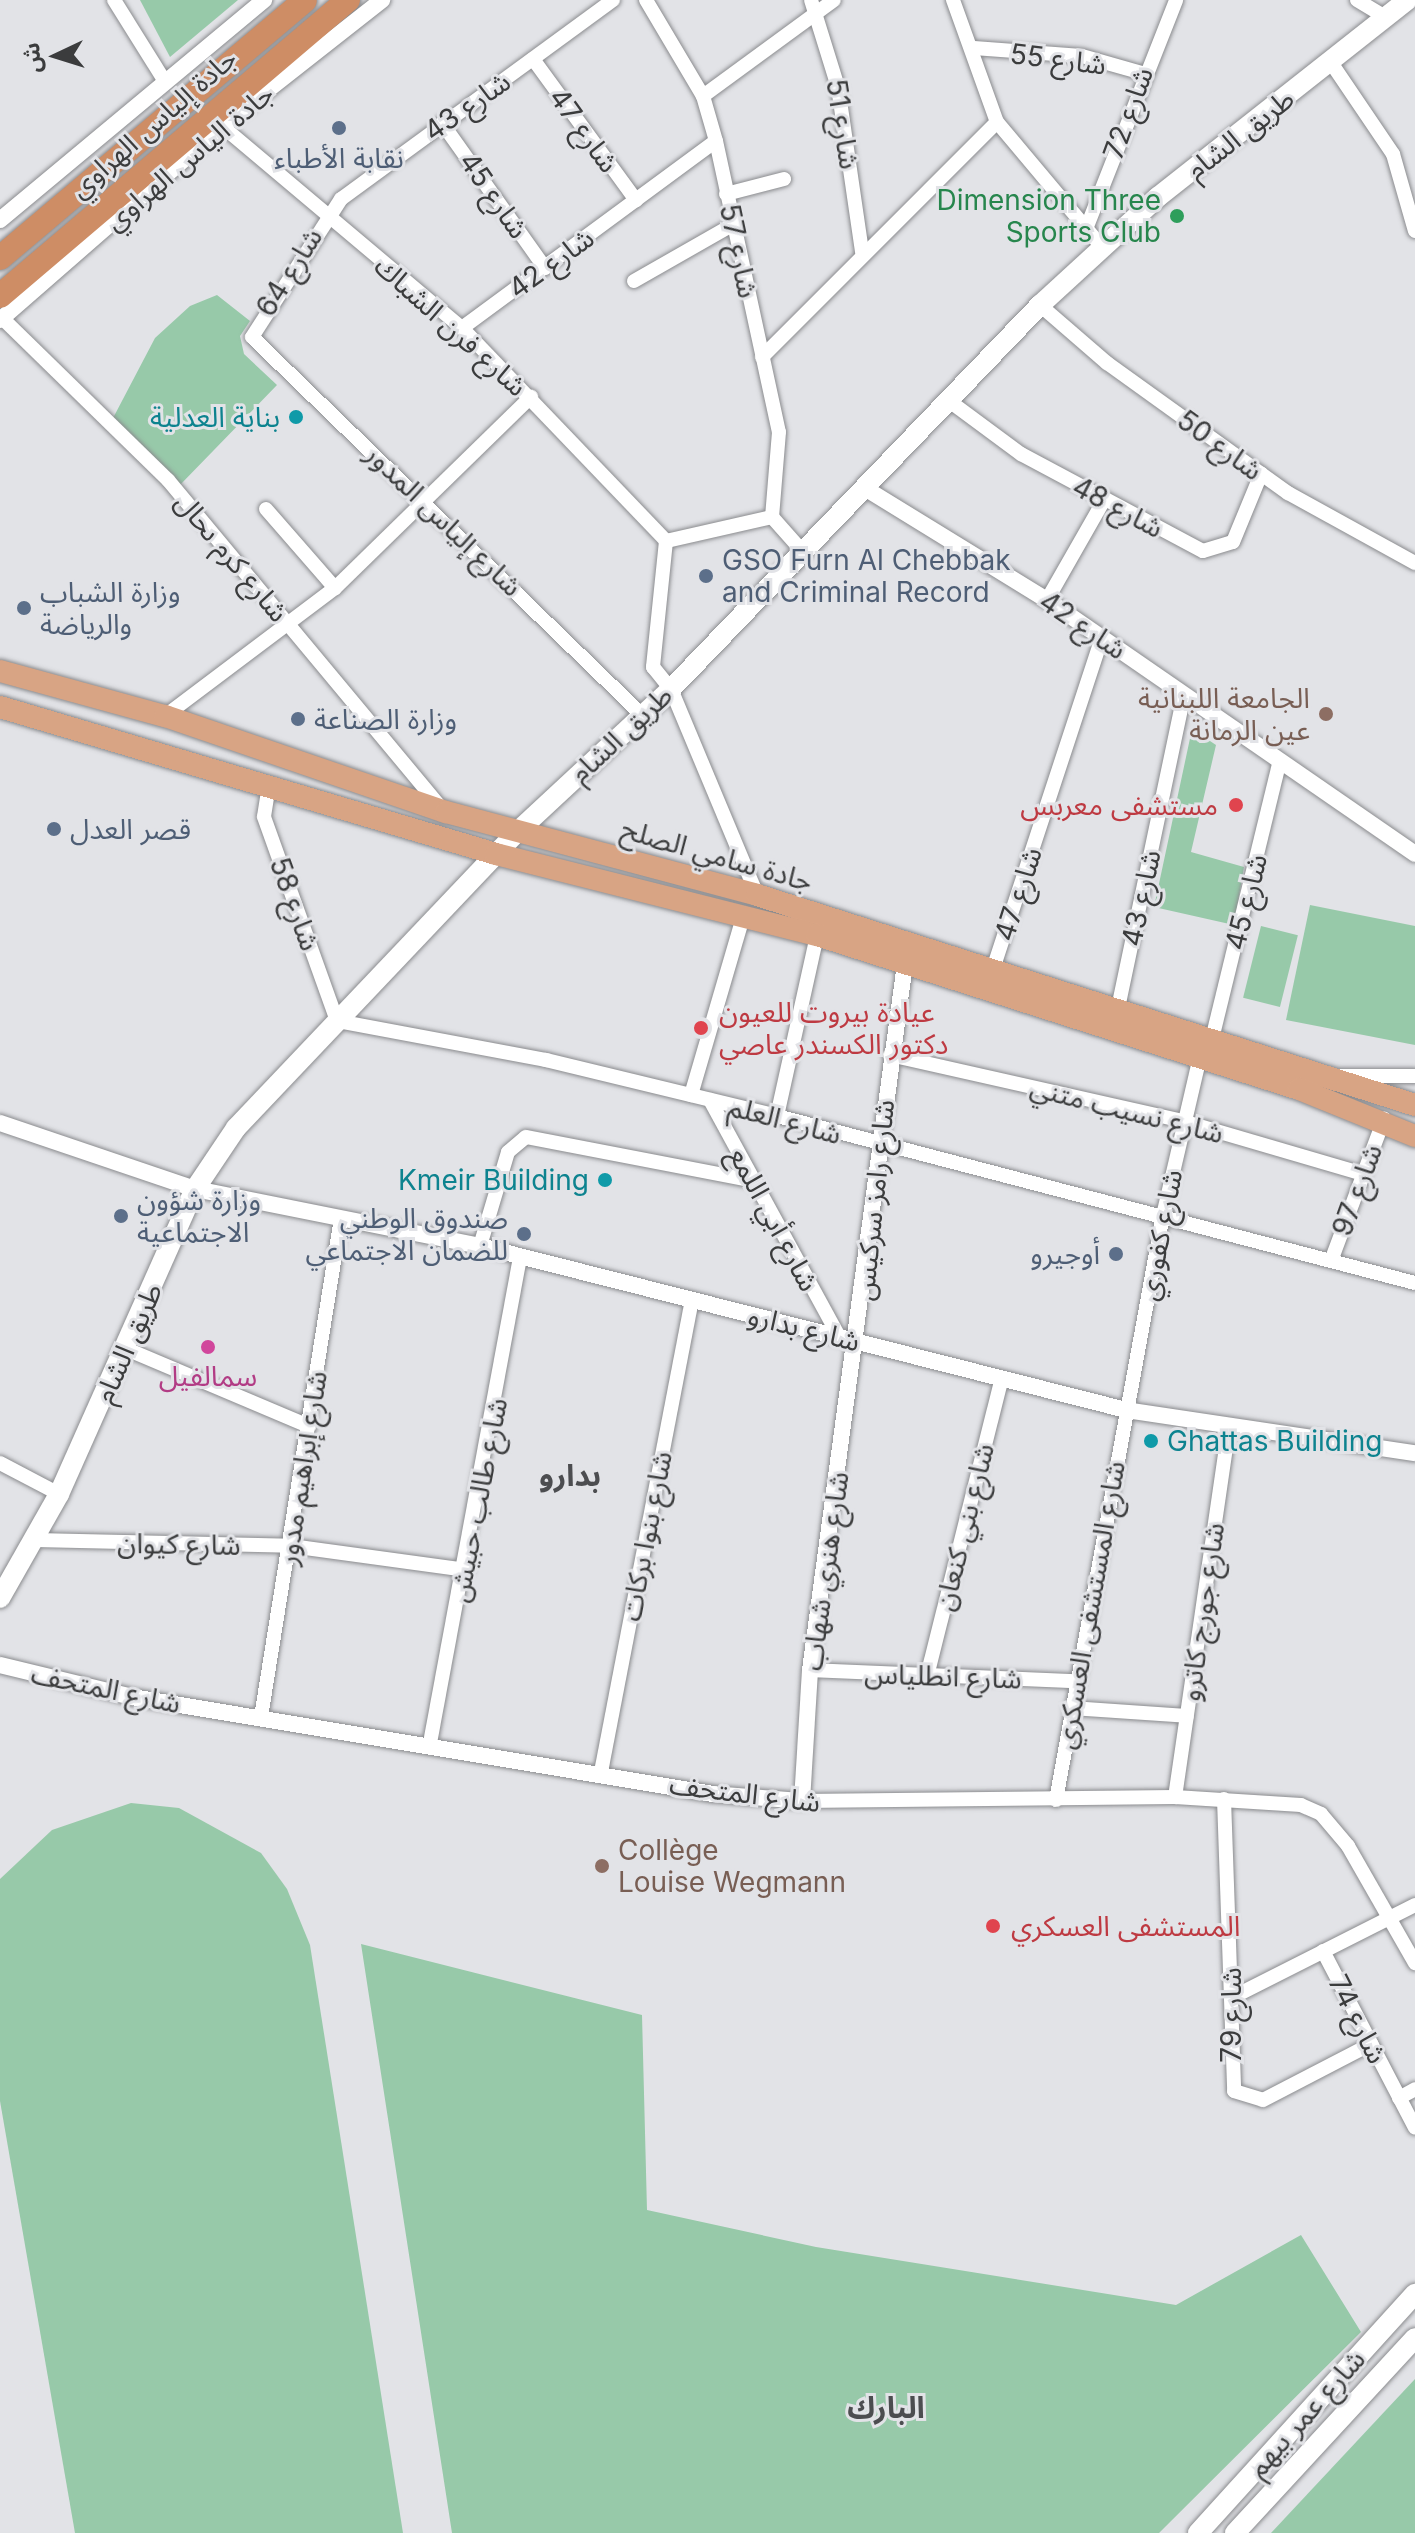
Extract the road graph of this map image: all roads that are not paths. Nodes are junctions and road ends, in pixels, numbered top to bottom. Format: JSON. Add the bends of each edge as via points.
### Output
{"nodes":[{"id":1,"x":114,"y":0,"type":"edge"},
{"id":2,"x":264,"y":0,"type":"edge"},
{"id":3,"x":286,"y":0,"type":"edge"},
{"id":4,"x":305,"y":0,"type":"edge"},
{"id":5,"x":348,"y":0,"type":"edge"},
{"id":6,"x":369,"y":0,"type":"edge"},
{"id":7,"x":382,"y":0,"type":"edge"},
{"id":8,"x":613,"y":0,"type":"edge"},
{"id":9,"x":646,"y":0,"type":"edge"},
{"id":10,"x":834,"y":0,"type":"edge"},
{"id":11,"x":953,"y":0,"type":"edge"},
{"id":12,"x":1176,"y":0,"type":"edge"},
{"id":13,"x":1357,"y":0,"type":"edge"},
{"id":14,"x":1407,"y":0,"type":"edge"},
{"id":15,"x":813,"y":6,"type":"edge"},
{"id":16,"x":1385,"y":17,"type":"junction"},
{"id":17,"x":259,"y":34,"type":"junction"},
{"id":18,"x":974,"y":48,"type":"junction"},
{"id":19,"x":274,"y":57,"type":"junction"},
{"id":20,"x":533,"y":59,"type":"junction"},
{"id":21,"x":1332,"y":64,"type":"junction"},
{"id":22,"x":1142,"y":73,"type":"junction"},
{"id":23,"x":164,"y":80,"type":"junction"},
{"id":24,"x":703,"y":96,"type":"junction"},
{"id":25,"x":997,"y":122,"type":"junction"},
{"id":26,"x":442,"y":123,"type":"junction"},
{"id":27,"x":222,"y":126,"type":"junction"},
{"id":28,"x":716,"y":141,"type":"junction"},
{"id":29,"x":784,"y":179,"type":"dead end"},
{"id":30,"x":726,"y":194,"type":"junction"},
{"id":31,"x":636,"y":200,"type":"junction"},
{"id":32,"x":325,"y":216,"type":"junction"},
{"id":33,"x":0,"y":220,"type":"edge"},
{"id":34,"x":732,"y":225,"type":"junction"},
{"id":35,"x":1086,"y":229,"type":"junction"},
{"id":36,"x":1415,"y":231,"type":"edge"},
{"id":37,"x":1101,"y":246,"type":"junction"},
{"id":38,"x":862,"y":252,"type":"junction"},
{"id":39,"x":0,"y":258,"type":"edge"},
{"id":40,"x":545,"y":268,"type":"junction"},
{"id":41,"x":634,"y":281,"type":"dead end"},
{"id":42,"x":1040,"y":305,"type":"junction"},
{"id":43,"x":1,"y":311,"type":"edge"},
{"id":44,"x":254,"y":327,"type":"joint"},
{"id":45,"x":462,"y":328,"type":"junction"},
{"id":46,"x":762,"y":357,"type":"junction"},
{"id":47,"x":531,"y":397,"type":"junction"},
{"id":48,"x":948,"y":400,"type":"junction"},
{"id":49,"x":1261,"y":474,"type":"junction"},
{"id":50,"x":863,"y":487,"type":"junction"},
{"id":51,"x":425,"y":498,"type":"junction"},
{"id":52,"x":1104,"y":500,"type":"junction"},
{"id":53,"x":266,"y":509,"type":"dead end"},
{"id":54,"x":772,"y":517,"type":"junction"},
{"id":55,"x":666,"y":541,"type":"junction"},
{"id":56,"x":803,"y":552,"type":"junction"},
{"id":57,"x":1415,"y":563,"type":"edge"},
{"id":58,"x":335,"y":588,"type":"junction"},
{"id":59,"x":1047,"y":600,"type":"junction"},
{"id":60,"x":288,"y":624,"type":"junction"},
{"id":61,"x":1102,"y":637,"type":"junction"},
{"id":62,"x":0,"y":671,"type":"edge"},
{"id":63,"x":671,"y":689,"type":"junction"},
{"id":64,"x":1184,"y":695,"type":"junction"},
{"id":65,"x":0,"y":707,"type":"edge"},
{"id":66,"x":641,"y":714,"type":"junction"},
{"id":67,"x":165,"y":716,"type":"junction"},
{"id":68,"x":1279,"y":764,"type":"junction"},
{"id":69,"x":269,"y":785,"type":"junction"},
{"id":70,"x":446,"y":812,"type":"junction"},
{"id":71,"x":517,"y":832,"type":"junction"},
{"id":72,"x":496,"y":854,"type":"junction"},
{"id":73,"x":1415,"y":854,"type":"edge"},
{"id":74,"x":757,"y":895,"type":"junction"},
{"id":75,"x":743,"y":917,"type":"junction"},
{"id":76,"x":817,"y":935,"type":"junction"},
{"id":77,"x":905,"y":964,"type":"junction"},
{"id":78,"x":993,"y":969,"type":"junction"},
{"id":79,"x":1118,"y":1008,"type":"junction"},
{"id":80,"x":337,"y":1021,"type":"junction"},
{"id":81,"x":1212,"y":1039,"type":"junction"},
{"id":82,"x":890,"y":1055,"type":"junction"},
{"id":83,"x":1199,"y":1061,"type":"junction"},
{"id":84,"x":1415,"y":1076,"type":"edge"},
{"id":85,"x":1335,"y":1077,"type":"junction"},
{"id":86,"x":691,"y":1095,"type":"junction"},
{"id":87,"x":710,"y":1100,"type":"junction"},
{"id":88,"x":1415,"y":1105,"type":"edge"},
{"id":89,"x":777,"y":1116,"type":"junction"},
{"id":90,"x":1384,"y":1119,"type":"junction"},
{"id":91,"x":1182,"y":1121,"type":"junction"},
{"id":92,"x":0,"y":1123,"type":"edge"},
{"id":93,"x":1415,"y":1136,"type":"edge"},
{"id":94,"x":880,"y":1147,"type":"junction"},
{"id":95,"x":1363,"y":1174,"type":"junction"},
{"id":96,"x":754,"y":1181,"type":"junction"},
{"id":97,"x":195,"y":1189,"type":"junction"},
{"id":98,"x":341,"y":1218,"type":"junction"},
{"id":99,"x":1162,"y":1220,"type":"junction"},
{"id":100,"x":480,"y":1246,"type":"junction"},
{"id":101,"x":520,"y":1257,"type":"junction"},
{"id":102,"x":1331,"y":1261,"type":"junction"},
{"id":103,"x":1415,"y":1283,"type":"edge"},
{"id":104,"x":692,"y":1300,"type":"junction"},
{"id":105,"x":839,"y":1337,"type":"junction"},
{"id":106,"x":858,"y":1342,"type":"junction"},
{"id":107,"x":124,"y":1348,"type":"junction"},
{"id":108,"x":1002,"y":1378,"type":"junction"},
{"id":109,"x":1126,"y":1410,"type":"junction"},
{"id":110,"x":309,"y":1426,"type":"junction"},
{"id":111,"x":1229,"y":1427,"type":"junction"},
{"id":112,"x":1415,"y":1453,"type":"edge"},
{"id":113,"x":0,"y":1463,"type":"edge"},
{"id":114,"x":59,"y":1494,"type":"junction"},
{"id":115,"x":35,"y":1540,"type":"junction"},
{"id":116,"x":291,"y":1546,"type":"junction"},
{"id":117,"x":466,"y":1570,"type":"junction"},
{"id":118,"x":1,"y":1597,"type":"edge"},
{"id":119,"x":0,"y":1665,"type":"edge"},
{"id":120,"x":810,"y":1670,"type":"junction"},
{"id":121,"x":927,"y":1676,"type":"junction"},
{"id":122,"x":1075,"y":1681,"type":"junction"},
{"id":123,"x":1071,"y":1708,"type":"junction"},
{"id":124,"x":1187,"y":1716,"type":"junction"},
{"id":125,"x":261,"y":1717,"type":"junction"},
{"id":126,"x":430,"y":1743,"type":"junction"},
{"id":127,"x":601,"y":1772,"type":"junction"},
{"id":128,"x":1175,"y":1797,"type":"junction"},
{"id":129,"x":1224,"y":1799,"type":"junction"},
{"id":130,"x":1056,"y":1800,"type":"junction"},
{"id":131,"x":802,"y":1801,"type":"junction"},
{"id":132,"x":1415,"y":1905,"type":"edge"},
{"id":133,"x":1391,"y":1917,"type":"junction"},
{"id":134,"x":1323,"y":1951,"type":"junction"},
{"id":135,"x":1415,"y":1963,"type":"edge"},
{"id":136,"x":1233,"y":1997,"type":"junction"},
{"id":137,"x":1371,"y":2044,"type":"junction"},
{"id":138,"x":1415,"y":2089,"type":"edge"},
{"id":139,"x":1399,"y":2098,"type":"junction"},
{"id":140,"x":1415,"y":2128,"type":"edge"},
{"id":141,"x":1415,"y":2294,"type":"edge"},
{"id":142,"x":1415,"y":2338,"type":"edge"},
{"id":143,"x":1198,"y":2533,"type":"edge"},
{"id":144,"x":1235,"y":2533,"type":"edge"}],
"edges":[{"from":1,"to":23,"type":"street"},
{"from":2,"to":23,"type":"street","name":"جادة إلياس الهراوي"},
{"from":3,"to":17,"type":"highway"},
{"from":4,"to":17,"type":"highway","name":"جادة إلياس الهراوي"},
{"from":5,"to":19,"type":"highway","name":"جادة إلياس الهراوي"},
{"from":6,"to":19,"type":"highway"},
{"from":7,"to":27,"type":"street","name":"جادة الياس الهراوي"},
{"from":8,"to":20,"type":"street","name":"شارع 43"},
{"from":9,"to":24,"type":"street","name":"شارع 57"},
{"from":10,"to":15,"type":"street"},
{"from":11,"to":18,"type":"street"},
{"from":12,"to":22,"type":"street","name":"شارع 72"},
{"from":13,"to":16,"type":"street"},
{"from":14,"to":16,"type":"main road","name":"طريق الشام"},
{"from":15,"to":24,"type":"street"},
{"from":15,"to":38,"type":"street","name":"شارع 51","via":[[838,87]]},
{"from":16,"to":21,"type":"main road","name":"طريق الشام"},
{"from":17,"to":39,"type":"highway","name":"جادة إلياس الهراوي"},
{"from":18,"to":22,"type":"street","name":"شارع 55","via":[[1082,56]]},
{"from":18,"to":25,"type":"street"},
{"from":19,"to":43,"type":"highway","name":"جادة إلياس الهراوي"},
{"from":20,"to":26,"type":"street","name":"شارع 43"},
{"from":20,"to":31,"type":"street","name":"شارع 47"},
{"from":21,"to":36,"type":"street","via":[[1393,154]]},
{"from":21,"to":37,"type":"main road","name":"طريق الشام"},
{"from":22,"to":35,"type":"street","name":"شارع 72"},
{"from":23,"to":33,"type":"street"},
{"from":24,"to":28,"type":"street","name":"شارع 57"},
{"from":25,"to":35,"type":"street"},
{"from":25,"to":38,"type":"street"},
{"from":26,"to":32,"type":"street","name":"شارع 43"},
{"from":26,"to":40,"type":"street","name":"شارع 45"},
{"from":27,"to":32,"type":"street","name":"شارع فرن الشباك"},
{"from":27,"to":43,"type":"street","name":"جادة الياس الهراوي"},
{"from":28,"to":30,"type":"street","name":"شارع 57"},
{"from":28,"to":31,"type":"street","name":"شارع 42"},
{"from":29,"to":30,"type":"street"},
{"from":30,"to":34,"type":"street","name":"شارع 57"},
{"from":31,"to":40,"type":"street","name":"شارع 42"},
{"from":32,"to":44,"type":"street","name":"شارع 64"},
{"from":32,"to":45,"type":"street","name":"شارع فرن الشباك"},
{"from":34,"to":41,"type":"street"},
{"from":34,"to":46,"type":"street","name":"شارع 57"},
{"from":35,"to":37,"type":"street"},
{"from":37,"to":42,"type":"main road","name":"طريق الشام"},
{"from":38,"to":46,"type":"street"},
{"from":40,"to":45,"type":"street","name":"شارع 42"},
{"from":42,"to":48,"type":"main road","name":"طريق الشام"},
{"from":42,"to":49,"type":"street","name":"شارع 50"},
{"from":43,"to":60,"type":"street","name":"شارع كرم ىحال","via":[[168,480]]},
{"from":44,"to":51,"type":"street","name":"شارع إلياس المدور","via":[[256,347]]},
{"from":45,"to":47,"type":"street","name":"شارع فرن الشباك"},
{"from":46,"to":54,"type":"street","name":"شارع 57","via":[[779,432]]},
{"from":47,"to":51,"type":"street"},
{"from":47,"to":55,"type":"street","name":"شارع فرن الشباك"},
{"from":48,"to":50,"type":"main road","name":"طريق الشام"},
{"from":48,"to":52,"type":"street","name":"شارع 48"},
{"from":49,"to":52,"type":"street","name":"شارع 48","via":[[1233,542],[1211,551]]},
{"from":49,"to":57,"type":"street","name":"شارع 50"},
{"from":50,"to":56,"type":"main road","name":"طريق الشام"},
{"from":50,"to":59,"type":"street","name":"شارع 42"},
{"from":51,"to":58,"type":"street"},
{"from":51,"to":66,"type":"street","name":"شارع إلياس المدور"},
{"from":52,"to":59,"type":"street"},
{"from":53,"to":58,"type":"street"},
{"from":54,"to":55,"type":"street"},
{"from":54,"to":56,"type":"street"},
{"from":55,"to":63,"type":"street","via":[[650,651]]},
{"from":56,"to":63,"type":"main road","name":"طريق الشام"},
{"from":58,"to":60,"type":"street"},
{"from":59,"to":61,"type":"street","name":"شارع 42"},
{"from":60,"to":67,"type":"street"},
{"from":60,"to":70,"type":"street","name":"شارع كرم ىحال"},
{"from":61,"to":64,"type":"street","name":"شارع 42"},
{"from":61,"to":78,"type":"street","name":"شارع 47"},
{"from":62,"to":67,"type":"highway","name":"جادة سامي الصلح"},
{"from":63,"to":66,"type":"main road","name":"طريق الشام"},
{"from":63,"to":74,"type":"street"},
{"from":64,"to":68,"type":"street","name":"شارع 42"},
{"from":64,"to":79,"type":"street","name":"شارع 43"},
{"from":65,"to":69,"type":"highway","name":"جادة سامي الصلح"},
{"from":66,"to":71,"type":"main road","name":"طريق الشام"},
{"from":67,"to":70,"type":"highway","name":"جادة سامي الصلح"},
{"from":68,"to":73,"type":"street","name":"شارع 42"},
{"from":68,"to":81,"type":"street","name":"شارع 45"},
{"from":69,"to":72,"type":"highway","name":"جادة سامي الصلح"},
{"from":69,"to":80,"type":"street","name":"شارع 58","via":[[264,817]]},
{"from":70,"to":71,"type":"highway","name":"جادة سامي الصلح"},
{"from":71,"to":72,"type":"main road","name":"طريق الشام"},
{"from":71,"to":74,"type":"highway","name":"جادة سامي الصلح"},
{"from":72,"to":75,"type":"highway","name":"جادة سامي الصلح"},
{"from":72,"to":80,"type":"main road","name":"طريق الشام"},
{"from":74,"to":78,"type":"highway","name":"جادة سامي الصلح"},
{"from":75,"to":76,"type":"highway","name":"جادة سامي الصلح"},
{"from":75,"to":86,"type":"street"},
{"from":76,"to":77,"type":"highway","name":"جادة سامي الصلح"},
{"from":76,"to":89,"type":"street"},
{"from":77,"to":82,"type":"street","name":"شارع رامز سركيس"},
{"from":77,"to":83,"type":"highway","name":"جادة سامي الصلح"},
{"from":78,"to":79,"type":"highway","name":"جادة سامي الصلح"},
{"from":79,"to":81,"type":"highway","name":"جادة سامي الصلح"},
{"from":80,"to":86,"type":"street","name":"شارع العلم"},
{"from":80,"to":97,"type":"main road","name":"طريق الشام","via":[[236,1128]]},
{"from":81,"to":85,"type":"highway","name":"جادة سامي الصلح"},
{"from":82,"to":91,"type":"street","name":"شارع نسيب متني"},
{"from":82,"to":94,"type":"street","name":"شارع رامز سركيس"},
{"from":83,"to":90,"type":"highway","name":"جادة سامي الصلح"},
{"from":83,"to":91,"type":"street","name":"شارع كفوري"},
{"from":84,"to":85,"type":"street"},
{"from":85,"to":88,"type":"highway","name":"جادة سامي الصلح"},
{"from":86,"to":87,"type":"street","name":"شارع العلم"},
{"from":87,"to":89,"type":"street","name":"شارع العلم"},
{"from":87,"to":96,"type":"street","name":"شارع أبي اللمع"},
{"from":89,"to":94,"type":"street","name":"شارع العلم"},
{"from":90,"to":93,"type":"highway","name":"جادة سامي الصلح"},
{"from":90,"to":95,"type":"street","name":"شارع 97"},
{"from":91,"to":95,"type":"street","name":"شارع نسيب متني"},
{"from":91,"to":99,"type":"street","name":"شارع كفوري"},
{"from":92,"to":97,"type":"street","name":"شارع بدارو"},
{"from":94,"to":99,"type":"street","name":"شارع العلم"},
{"from":94,"to":106,"type":"street","name":"شارع رامز سركيس"},
{"from":95,"to":102,"type":"street","name":"شارع 97"},
{"from":96,"to":100,"type":"street","via":[[526,1137],[508,1152]]},
{"from":96,"to":105,"type":"street","name":"شارع أبي اللمع"},
{"from":97,"to":98,"type":"street","name":"شارع بدارو"},
{"from":97,"to":107,"type":"main road","name":"طريق الشام"},
{"from":98,"to":100,"type":"street","name":"شارع بدارو"},
{"from":98,"to":110,"type":"street","name":"شارع إبراهيم مدور"},
{"from":99,"to":102,"type":"street","name":"شارع العلم"},
{"from":99,"to":109,"type":"street","name":"شارع كفوري"},
{"from":100,"to":101,"type":"street","name":"شارع بدارو"},
{"from":101,"to":104,"type":"street","name":"شارع بدارو"},
{"from":101,"to":117,"type":"street","name":"شارع طالب حبيش"},
{"from":102,"to":103,"type":"street","name":"شارع العلم"},
{"from":104,"to":105,"type":"street","name":"شارع بدارو"},
{"from":104,"to":127,"type":"street","name":"شارع بنوا بركات"},
{"from":105,"to":106,"type":"street","name":"شارع بدارو"},
{"from":106,"to":108,"type":"street","name":"شارع بدارو"},
{"from":106,"to":120,"type":"street","name":"شارع هنري شهاب"},
{"from":107,"to":110,"type":"street"},
{"from":107,"to":114,"type":"main road","name":"طريق الشام"},
{"from":108,"to":109,"type":"street","name":"شارع بدارو"},
{"from":108,"to":121,"type":"street","name":"شارع بني كنعان"},
{"from":109,"to":111,"type":"street","name":"شارع بدارو"},
{"from":109,"to":122,"type":"street","name":"شارع المستشفى العسكري"},
{"from":110,"to":116,"type":"street","name":"شارع إبراهيم مدور"},
{"from":111,"to":112,"type":"street","name":"شارع بدارو"},
{"from":111,"to":124,"type":"street","name":"شارع جورج كاترو"},
{"from":113,"to":114,"type":"street"},
{"from":114,"to":115,"type":"main road","name":"طريق الشام"},
{"from":115,"to":116,"type":"street","name":"شارع كيوان"},
{"from":115,"to":118,"type":"main road","name":"طريق الشام"},
{"from":116,"to":117,"type":"street","name":"شارع كيوان"},
{"from":116,"to":125,"type":"street","name":"شارع إبراهيم مدور"},
{"from":117,"to":126,"type":"street","name":"شارع طالب حبيش"},
{"from":119,"to":125,"type":"street","name":"شارع المتحف","via":[[132,1697]]},
{"from":120,"to":121,"type":"street","name":"شارع انطلياس"},
{"from":120,"to":131,"type":"street","name":"شارع هنري شهاب"},
{"from":121,"to":122,"type":"street","name":"شارع انطلياس"},
{"from":122,"to":123,"type":"street","name":"شارع المستشفى العسكري"},
{"from":123,"to":124,"type":"street"},
{"from":123,"to":130,"type":"street","name":"شارع المستشفى العسكري"},
{"from":124,"to":128,"type":"street","name":"شارع جورج كاترو"},
{"from":125,"to":126,"type":"street","name":"شارع المتحف"},
{"from":126,"to":127,"type":"street","name":"شارع المتحف"},
{"from":127,"to":131,"type":"street","name":"شارع المتحف","via":[[713,1794]]},
{"from":128,"to":129,"type":"street","name":"شارع المتحف"},
{"from":128,"to":130,"type":"street","name":"شارع المتحف"},
{"from":129,"to":133,"type":"street","name":"شارع المتحف","via":[[1274,1799],[1321,1814]]},
{"from":129,"to":136,"type":"street","name":"شارع 79"},
{"from":130,"to":131,"type":"street","name":"شارع المتحف"},
{"from":132,"to":133,"type":"street"},
{"from":133,"to":134,"type":"street"},
{"from":133,"to":135,"type":"street","name":"شارع المتحف"},
{"from":134,"to":136,"type":"street"},
{"from":134,"to":137,"type":"street","name":"شارع 74"},
{"from":136,"to":137,"type":"street","name":"شارع 79","via":[[1234,2091],[1254,2101],[1275,2096]]},
{"from":137,"to":139,"type":"street","name":"شارع 74"},
{"from":138,"to":139,"type":"street"},
{"from":139,"to":140,"type":"street","name":"شارع 74"},
{"from":141,"to":143,"type":"main road","name":"شارع عمر بيهم"},
{"from":142,"to":144,"type":"main road","name":"شارع عمر بيهم"}]}
